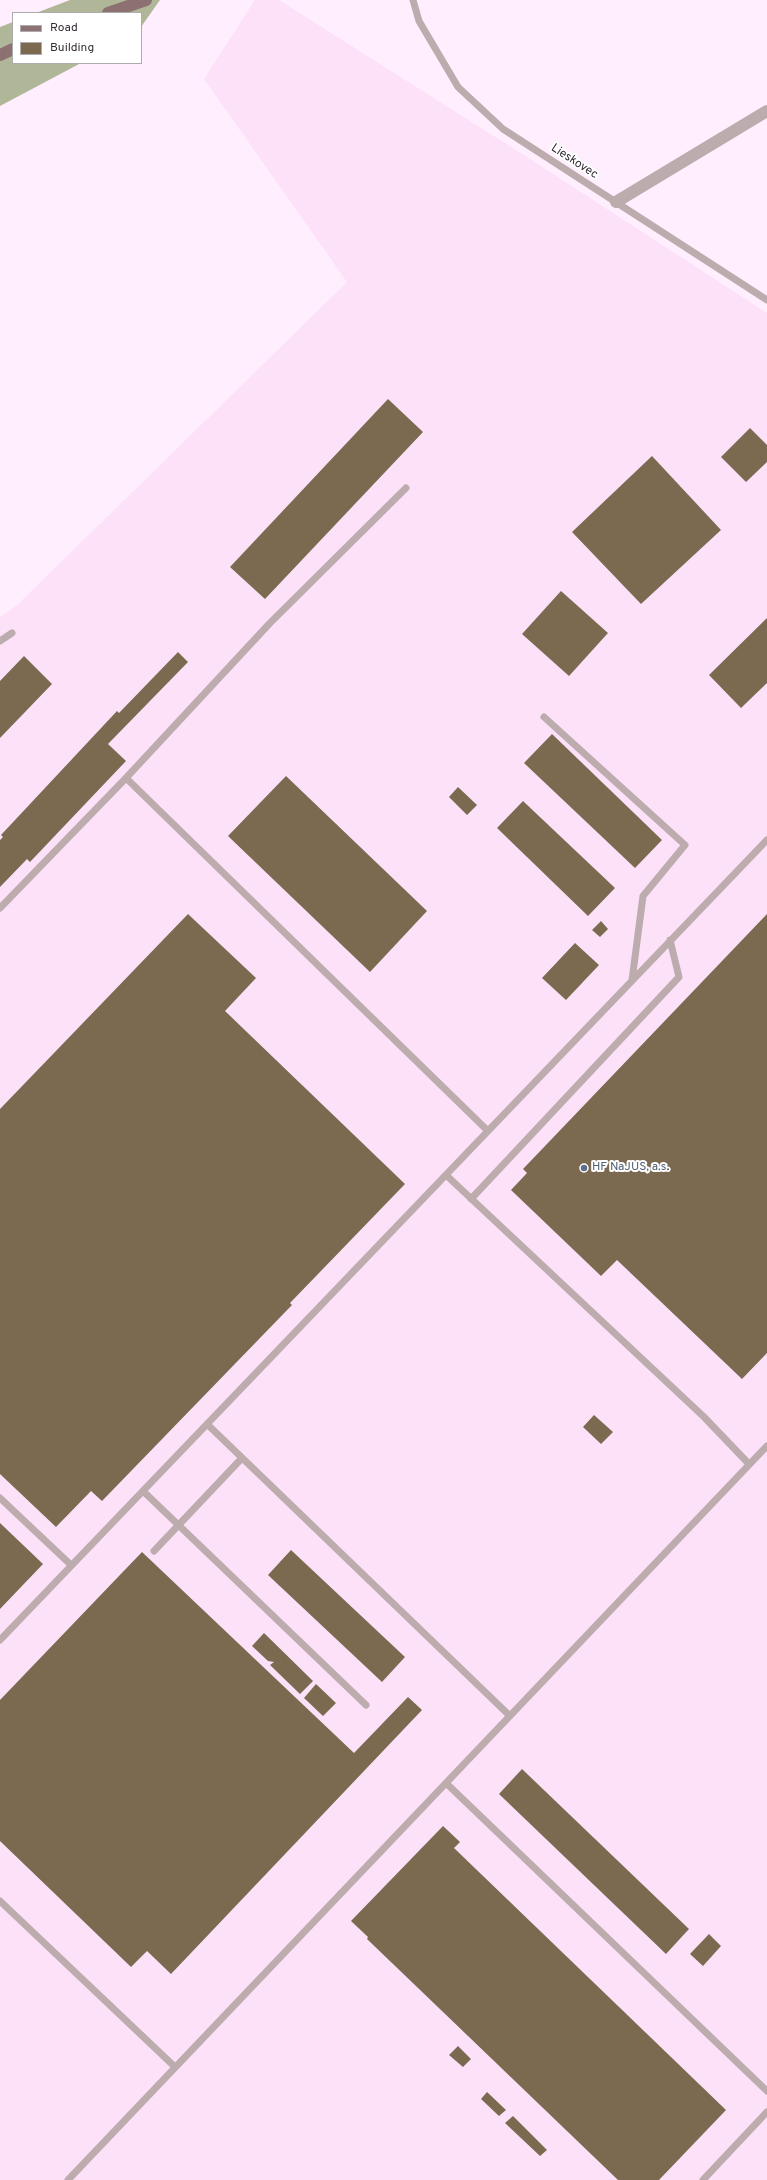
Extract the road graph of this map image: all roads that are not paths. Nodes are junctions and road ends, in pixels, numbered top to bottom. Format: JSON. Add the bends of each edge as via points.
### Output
{"nodes":[{"id":1,"x":146,"y":0,"type":"edge"},
{"id":2,"x":413,"y":0,"type":"edge"},
{"id":3,"x":111,"y":12,"type":"edge"},
{"id":4,"x":12,"y":49,"type":"edge"},
{"id":5,"x":0,"y":55,"type":"edge"},
{"id":6,"x":767,"y":111,"type":"edge"},
{"id":7,"x":616,"y":202,"type":"junction"},
{"id":8,"x":767,"y":300,"type":"edge"},
{"id":9,"x":406,"y":488,"type":"dead end"},
{"id":10,"x":12,"y":633,"type":"dead end"},
{"id":11,"x":0,"y":641,"type":"edge"},
{"id":12,"x":544,"y":717,"type":"dead end"},
{"id":13,"x":126,"y":778,"type":"junction"},
{"id":14,"x":767,"y":840,"type":"edge"},
{"id":15,"x":0,"y":908,"type":"edge"},
{"id":16,"x":670,"y":940,"type":"junction"},
{"id":17,"x":632,"y":980,"type":"junction"},
{"id":18,"x":488,"y":1130,"type":"junction"},
{"id":19,"x":446,"y":1175,"type":"junction"},
{"id":20,"x":471,"y":1199,"type":"junction"},
{"id":21,"x":207,"y":1424,"type":"junction"},
{"id":22,"x":767,"y":1446,"type":"edge"},
{"id":23,"x":242,"y":1458,"type":"junction"},
{"id":24,"x":749,"y":1464,"type":"junction"},
{"id":25,"x":143,"y":1491,"type":"junction"},
{"id":26,"x":0,"y":1498,"type":"edge"},
{"id":27,"x":178,"y":1525,"type":"junction"},
{"id":28,"x":154,"y":1551,"type":"dead end"},
{"id":29,"x":71,"y":1565,"type":"junction"},
{"id":30,"x":0,"y":1640,"type":"edge"},
{"id":31,"x":366,"y":1706,"type":"dead end"},
{"id":32,"x":510,"y":1716,"type":"junction"},
{"id":33,"x":446,"y":1783,"type":"junction"},
{"id":34,"x":0,"y":1901,"type":"edge"},
{"id":35,"x":175,"y":2068,"type":"junction"},
{"id":36,"x":767,"y":2091,"type":"edge"},
{"id":37,"x":767,"y":2112,"type":"edge"},
{"id":38,"x":68,"y":2180,"type":"edge"},
{"id":39,"x":703,"y":2180,"type":"edge"}],
"edges":[{"from":1,"to":3,"type":"main road"},
{"from":2,"to":7,"type":"lane","name":"Lieskovec","via":[[419,21],[458,87],[503,129]]},
{"from":4,"to":5,"type":"main road"},
{"from":6,"to":7,"type":"street"},
{"from":7,"to":8,"type":"lane","name":"Lieskovec"},
{"from":9,"to":13,"type":"lane","via":[[270,623]]},
{"from":10,"to":11,"type":"lane"},
{"from":12,"to":17,"type":"lane","via":[[685,845],[643,896]]},
{"from":13,"to":15,"type":"lane"},
{"from":13,"to":18,"type":"lane"},
{"from":14,"to":16,"type":"lane"},
{"from":16,"to":17,"type":"lane"},
{"from":16,"to":20,"type":"lane","via":[[678,978]]},
{"from":17,"to":18,"type":"lane"},
{"from":18,"to":19,"type":"lane"},
{"from":19,"to":20,"type":"lane"},
{"from":19,"to":21,"type":"lane"},
{"from":20,"to":24,"type":"lane","via":[[704,1417]]},
{"from":21,"to":23,"type":"lane"},
{"from":21,"to":25,"type":"lane"},
{"from":22,"to":24,"type":"lane"},
{"from":23,"to":27,"type":"lane"},
{"from":23,"to":32,"type":"lane"},
{"from":24,"to":32,"type":"lane"},
{"from":25,"to":27,"type":"lane"},
{"from":25,"to":29,"type":"lane"},
{"from":26,"to":29,"type":"lane"},
{"from":27,"to":28,"type":"lane"},
{"from":27,"to":31,"type":"lane"},
{"from":29,"to":30,"type":"lane"},
{"from":32,"to":33,"type":"lane"},
{"from":33,"to":35,"type":"lane"},
{"from":33,"to":36,"type":"lane"},
{"from":34,"to":35,"type":"lane"},
{"from":35,"to":38,"type":"lane"},
{"from":37,"to":39,"type":"lane"}]}
